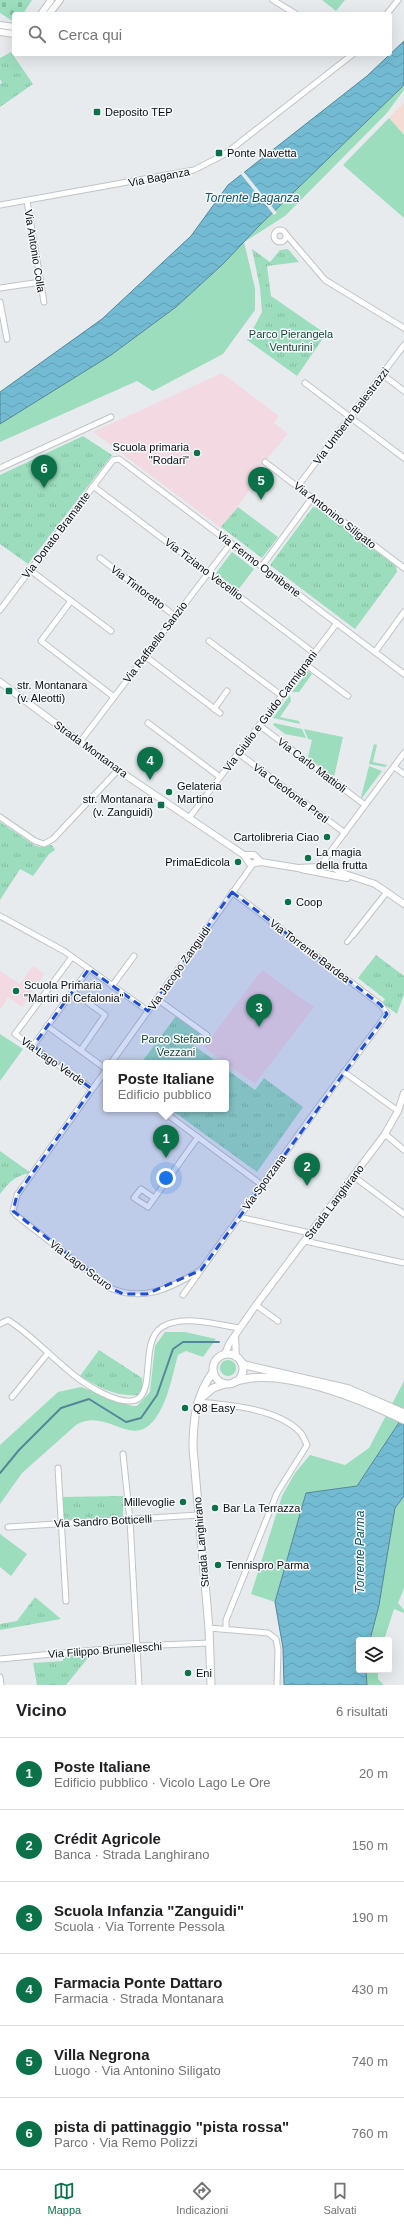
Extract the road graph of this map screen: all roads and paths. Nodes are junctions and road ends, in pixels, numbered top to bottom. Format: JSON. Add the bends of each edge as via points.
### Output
{"nodes":[{"id":1,"x":51,"y":0,"type":"edge"},
{"id":2,"x":60,"y":0,"type":"edge"},
{"id":3,"x":273,"y":0,"type":"edge"},
{"id":4,"x":398,"y":0,"type":"edge"},
{"id":5,"x":42,"y":12,"type":"edge"},
{"id":6,"x":51,"y":12,"type":"edge"},
{"id":7,"x":293,"y":12,"type":"edge"},
{"id":8,"x":389,"y":12,"type":"edge"},
{"id":9,"x":0,"y":25,"type":"edge"},
{"id":10,"x":12,"y":27,"type":"edge"},
{"id":11,"x":0,"y":32,"type":"edge"},
{"id":12,"x":12,"y":34,"type":"edge"},
{"id":13,"x":350,"y":56,"type":"edge"},
{"id":14,"x":27,"y":201,"type":"junction"},
{"id":15,"x":0,"y":205,"type":"edge"},
{"id":16,"x":285,"y":233,"type":"junction"},
{"id":17,"x":284,"y":240,"type":"junction"},
{"id":18,"x":293,"y":243,"type":"junction"},
{"id":19,"x":41,"y":282,"type":"junction"},
{"id":20,"x":0,"y":288,"type":"edge"},
{"id":21,"x":0,"y":302,"type":"edge"},
{"id":22,"x":44,"y":302,"type":"dead end"},
{"id":23,"x":404,"y":328,"type":"edge"},
{"id":24,"x":7,"y":339,"type":"dead end"},
{"id":25,"x":404,"y":345,"type":"edge"},
{"id":26,"x":382,"y":375,"type":"junction"},
{"id":27,"x":305,"y":383,"type":"dead end"},
{"id":28,"x":404,"y":391,"type":"edge"},
{"id":29,"x":111,"y":417,"type":"dead end"},
{"id":30,"x":351,"y":417,"type":"junction"},
{"id":31,"x":404,"y":458,"type":"edge"},
{"id":32,"x":112,"y":460,"type":"joint"},
{"id":33,"x":264,"y":462,"type":"dead end"},
{"id":34,"x":0,"y":468,"type":"edge"},
{"id":35,"x":93,"y":486,"type":"junction"},
{"id":36,"x":298,"y":486,"type":"junction"},
{"id":37,"x":312,"y":498,"type":"junction"},
{"id":38,"x":231,"y":543,"type":"junction"},
{"id":39,"x":100,"y":558,"type":"dead end"},
{"id":40,"x":262,"y":566,"type":"junction"},
{"id":41,"x":404,"y":568,"type":"edge"},
{"id":42,"x":30,"y":570,"type":"junction"},
{"id":43,"x":208,"y":572,"type":"junction"},
{"id":44,"x":71,"y":601,"type":"junction"},
{"id":45,"x":0,"y":610,"type":"edge"},
{"id":46,"x":404,"y":612,"type":"edge"},
{"id":47,"x":175,"y":616,"type":"junction"},
{"id":48,"x":337,"y":623,"type":"junction"},
{"id":49,"x":111,"y":631,"type":"dead end"},
{"id":50,"x":209,"y":641,"type":"dead end"},
{"id":51,"x":374,"y":652,"type":"junction"},
{"id":52,"x":314,"y":653,"type":"junction"},
{"id":53,"x":145,"y":656,"type":"junction"},
{"id":54,"x":306,"y":664,"type":"junction"},
{"id":55,"x":404,"y":674,"type":"edge"},
{"id":56,"x":0,"y":682,"type":"edge"},
{"id":57,"x":227,"y":691,"type":"dead end"},
{"id":58,"x":282,"y":696,"type":"junction"},
{"id":59,"x":348,"y":696,"type":"dead end"},
{"id":60,"x":114,"y":697,"type":"junction"},
{"id":61,"x":214,"y":709,"type":"junction"},
{"id":62,"x":220,"y":713,"type":"dead end"},
{"id":63,"x":148,"y":723,"type":"dead end"},
{"id":64,"x":259,"y":725,"type":"junction"},
{"id":65,"x":80,"y":742,"type":"junction"},
{"id":66,"x":238,"y":753,"type":"junction"},
{"id":67,"x":404,"y":753,"type":"edge"},
{"id":68,"x":394,"y":767,"type":"junction"},
{"id":69,"x":118,"y":770,"type":"junction"},
{"id":70,"x":404,"y":774,"type":"edge"},
{"id":71,"x":220,"y":777,"type":"junction"},
{"id":72,"x":365,"y":806,"type":"junction"},
{"id":73,"x":0,"y":817,"type":"edge"},
{"id":74,"x":189,"y":818,"type":"junction"},
{"id":75,"x":344,"y":833,"type":"junction"},
{"id":76,"x":333,"y":849,"type":"junction"},
{"id":77,"x":247,"y":857,"type":"junction"},
{"id":78,"x":256,"y":862,"type":"junction"},
{"id":79,"x":331,"y":866,"type":"junction"},
{"id":80,"x":320,"y":867,"type":"junction"},
{"id":81,"x":246,"y":872,"type":"junction"},
{"id":82,"x":327,"y":874,"type":"junction"},
{"id":83,"x":364,"y":880,"type":"junction"},
{"id":84,"x":232,"y":892,"type":"junction"},
{"id":85,"x":387,"y":892,"type":"junction"},
{"id":86,"x":404,"y":904,"type":"edge"},
{"id":87,"x":0,"y":916,"type":"edge"},
{"id":88,"x":353,"y":935,"type":"joint"},
{"id":89,"x":347,"y":942,"type":"dead end"},
{"id":90,"x":134,"y":956,"type":"dead end"},
{"id":91,"x":72,"y":957,"type":"junction"},
{"id":92,"x":89,"y":969,"type":"junction"},
{"id":93,"x":112,"y":986,"type":"junction"},
{"id":94,"x":72,"y":991,"type":"junction"},
{"id":95,"x":157,"y":998,"type":"junction"},
{"id":96,"x":148,"y":1011,"type":"junction"},
{"id":97,"x":386,"y":1011,"type":"joint"},
{"id":98,"x":47,"y":1026,"type":"junction"},
{"id":99,"x":207,"y":1035,"type":"dead end"},
{"id":100,"x":33,"y":1046,"type":"junction"},
{"id":101,"x":81,"y":1050,"type":"junction"},
{"id":102,"x":113,"y":1060,"type":"edge"},
{"id":103,"x":103,"y":1067,"type":"edge"},
{"id":104,"x":344,"y":1072,"type":"junction"},
{"id":105,"x":103,"y":1073,"type":"edge"},
{"id":106,"x":92,"y":1089,"type":"junction"},
{"id":107,"x":404,"y":1093,"type":"edge"},
{"id":108,"x":398,"y":1111,"type":"junction"},
{"id":109,"x":164,"y":1112,"type":"edge"},
{"id":110,"x":385,"y":1134,"type":"junction"},
{"id":111,"x":198,"y":1137,"type":"junction"},
{"id":112,"x":404,"y":1150,"type":"edge"},
{"id":113,"x":353,"y":1176,"type":"junction"},
{"id":114,"x":262,"y":1185,"type":"junction"},
{"id":115,"x":154,"y":1198,"type":"dead end"},
{"id":116,"x":404,"y":1214,"type":"edge"},
{"id":117,"x":239,"y":1217,"type":"junction"},
{"id":118,"x":310,"y":1233,"type":"junction"},
{"id":119,"x":305,"y":1241,"type":"junction"},
{"id":120,"x":404,"y":1263,"type":"edge"},
{"id":121,"x":201,"y":1270,"type":"junction"},
{"id":122,"x":183,"y":1296,"type":"dead end"},
{"id":123,"x":256,"y":1305,"type":"junction"},
{"id":124,"x":278,"y":1321,"type":"dead end"},
{"id":125,"x":0,"y":1324,"type":"edge"},
{"id":126,"x":240,"y":1328,"type":"junction"},
{"id":127,"x":236,"y":1335,"type":"junction"},
{"id":128,"x":48,"y":1354,"type":"junction"},
{"id":129,"x":225,"y":1354,"type":"junction"},
{"id":130,"x":238,"y":1359,"type":"junction"},
{"id":131,"x":213,"y":1372,"type":"junction"},
{"id":132,"x":234,"y":1382,"type":"junction"},
{"id":133,"x":227,"y":1384,"type":"junction"},
{"id":134,"x":12,"y":1397,"type":"dead end"},
{"id":135,"x":198,"y":1401,"type":"junction"},
{"id":136,"x":377,"y":1404,"type":"junction"},
{"id":137,"x":404,"y":1413,"type":"edge"},
{"id":138,"x":404,"y":1420,"type":"edge"},
{"id":139,"x":123,"y":1454,"type":"dead end"},
{"id":140,"x":58,"y":1468,"type":"dead end"},
{"id":141,"x":198,"y":1516,"type":"junction"},
{"id":142,"x":130,"y":1520,"type":"junction"},
{"id":143,"x":60,"y":1523,"type":"junction"},
{"id":144,"x":8,"y":1526,"type":"dead end"},
{"id":145,"x":66,"y":1601,"type":"dead end"},
{"id":146,"x":209,"y":1628,"type":"junction"},
{"id":147,"x":226,"y":1628,"type":"junction"},
{"id":148,"x":210,"y":1643,"type":"junction"},
{"id":149,"x":137,"y":1646,"type":"junction"},
{"id":150,"x":0,"y":1659,"type":"edge"},
{"id":151,"x":0,"y":1678,"type":"edge"},
{"id":152,"x":1,"y":1685,"type":"edge"},
{"id":153,"x":139,"y":1685,"type":"edge"},
{"id":154,"x":211,"y":1685,"type":"edge"},
{"id":155,"x":277,"y":1685,"type":"edge"}],
"edges":[{"from":1,"to":5,"type":"street"},
{"from":2,"to":6,"type":"street"},
{"from":3,"to":7,"type":"street"},
{"from":4,"to":8,"type":"street"},
{"from":9,"to":10,"type":"street"},
{"from":11,"to":12,"type":"street"},
{"from":13,"to":14,"type":"street","name":"Via Baganza","via":[[225,154],[194,170]]},
{"from":14,"to":15,"type":"street","name":"Via Baganza"},
{"from":14,"to":19,"type":"street","name":"Via Antonio Colla"},
{"from":16,"to":17,"type":"street"},
{"from":16,"to":17,"type":"street","via":[[277,230],[273,237],[277,242]]},
{"from":16,"to":18,"type":"street"},
{"from":17,"to":18,"type":"street"},
{"from":18,"to":23,"type":"street","via":[[325,280]]},
{"from":19,"to":20,"type":"street"},
{"from":19,"to":22,"type":"street","name":"Via Antonio Colla"},
{"from":21,"to":24,"type":"street"},
{"from":25,"to":26,"type":"street","name":"Via Umberto Balestrazzi"},
{"from":26,"to":28,"type":"street"},
{"from":26,"to":30,"type":"street","name":"Via Umberto Balestrazzi"},
{"from":27,"to":30,"type":"street"},
{"from":29,"to":34,"type":"street"},
{"from":30,"to":31,"type":"street"},
{"from":30,"to":36,"type":"street","name":"Via Umberto Balestrazzi"},
{"from":32,"to":35,"type":"street","name":"Via Donato Bramante"},
{"from":32,"to":38,"type":"street","name":"Via Fermo Ognibene","via":[[122,460]]},
{"from":33,"to":36,"type":"street","name":"Via Antonino Siligato"},
{"from":35,"to":42,"type":"street","name":"Via Donato Bramante"},
{"from":35,"to":43,"type":"street","name":"Via Tiziano Vecellio"},
{"from":36,"to":37,"type":"street","name":"Via Antonino Siligato"},
{"from":37,"to":40,"type":"street"},
{"from":37,"to":41,"type":"street","name":"Via Antonino Siligato"},
{"from":38,"to":40,"type":"street","name":"Via Fermo Ognibene"},
{"from":38,"to":43,"type":"street","name":"Via Raffaello Sanzio"},
{"from":39,"to":47,"type":"street","name":"Via Tintoretto"},
{"from":40,"to":48,"type":"street","name":"Via Fermo Ognibene"},
{"from":42,"to":44,"type":"street"},
{"from":42,"to":45,"type":"street","name":"Via Donato Bramante"},
{"from":43,"to":47,"type":"street","name":"Via Raffaello Sanzio"},
{"from":43,"to":52,"type":"street","name":"Via Tiziano Vecellio"},
{"from":44,"to":49,"type":"street"},
{"from":44,"to":60,"type":"street","via":[[41,641]]},
{"from":46,"to":51,"type":"street"},
{"from":47,"to":53,"type":"street","name":"Via Raffaello Sanzio"},
{"from":48,"to":51,"type":"street","name":"Via Fermo Ognibene"},
{"from":48,"to":52,"type":"street","name":"Via Giulio e Guido Carmignani"},
{"from":50,"to":58,"type":"street"},
{"from":51,"to":55,"type":"street","name":"Via Fermo Ognibene"},
{"from":52,"to":54,"type":"street","name":"Via Giulio e Guido Carmignani"},
{"from":53,"to":60,"type":"street","name":"Via Raffaello Sanzio"},
{"from":53,"to":61,"type":"street"},
{"from":54,"to":58,"type":"street","name":"Via Giulio e Guido Carmignani"},
{"from":54,"to":59,"type":"street"},
{"from":56,"to":65,"type":"street","name":"Strada Montanara"},
{"from":57,"to":61,"type":"street"},
{"from":58,"to":64,"type":"street","name":"Via Giulio e Guido Carmignani"},
{"from":60,"to":65,"type":"street","name":"Via Raffaello Sanzio"},
{"from":61,"to":62,"type":"street"},
{"from":63,"to":71,"type":"street"},
{"from":64,"to":66,"type":"street","name":"Via Giulio e Guido Carmignani"},
{"from":64,"to":72,"type":"street","name":"Via Carlo Mattioli"},
{"from":65,"to":69,"type":"street","name":"Strada Montanara"},
{"from":66,"to":71,"type":"street","name":"Via Giulio e Guido Carmignani"},
{"from":66,"to":75,"type":"street","name":"Via Cleofonte Preti"},
{"from":67,"to":68,"type":"street"},
{"from":68,"to":70,"type":"street"},
{"from":68,"to":72,"type":"street"},
{"from":69,"to":73,"type":"street","via":[[53,839],[44,844],[35,841]]},
{"from":69,"to":74,"type":"street","name":"Strada Montanara"},
{"from":71,"to":74,"type":"street","name":"Via Giulio e Guido Carmignani"},
{"from":72,"to":75,"type":"street"},
{"from":74,"to":77,"type":"street","name":"Strada Montanara"},
{"from":75,"to":76,"type":"street"},
{"from":76,"to":79,"type":"street"},
{"from":76,"to":80,"type":"street"},
{"from":77,"to":78,"type":"street","name":"Strada Montanara","via":[[254,855]]},
{"from":77,"to":81,"type":"street","name":"Via Jacopo Zanguidi"},
{"from":78,"to":80,"type":"street","name":"Strada Montanara","via":[[311,872]]},
{"from":78,"to":81,"type":"street","name":"Via Jacopo Zanguidi"},
{"from":79,"to":80,"type":"street","name":"Strada Montanara","via":[[326,862]]},
{"from":79,"to":82,"type":"street"},
{"from":79,"to":83,"type":"street","name":"Strada Montanara","via":[[342,873]]},
{"from":80,"to":82,"type":"street","name":"Strada Montanara"},
{"from":81,"to":84,"type":"street","name":"Via Jacopo Zanguidi"},
{"from":82,"to":83,"type":"street","name":"Strada Montanara"},
{"from":83,"to":85,"type":"street","name":"Strada Montanara"},
{"from":84,"to":95,"type":"street","name":"Via Jacopo Zanguidi"},
{"from":84,"to":97,"type":"street","name":"Via Torrente Bardea"},
{"from":85,"to":86,"type":"street","name":"Strada Montanara"},
{"from":85,"to":88,"type":"street"},
{"from":87,"to":91,"type":"street","via":[[55,945]]},
{"from":88,"to":89,"type":"street"},
{"from":90,"to":93,"type":"street"},
{"from":91,"to":92,"type":"street"},
{"from":91,"to":100,"type":"street","name":"Via Lago Verde","via":[[14,1034]]},
{"from":92,"to":93,"type":"street"},
{"from":92,"to":94,"type":"street"},
{"from":93,"to":96,"type":"street"},
{"from":94,"to":98,"type":"street"},
{"from":94,"to":101,"type":"street","via":[[106,1015]]},
{"from":95,"to":96,"type":"street","name":"Via Jacopo Zanguidi"},
{"from":95,"to":99,"type":"street"},
{"from":96,"to":102,"type":"street","name":"Via Jacopo Zanguidi"},
{"from":97,"to":104,"type":"street","name":"Via Sporzana","via":[[386,1019]]},
{"from":98,"to":100,"type":"street"},
{"from":98,"to":101,"type":"street"},
{"from":100,"to":106,"type":"street","name":"Via Lago Verde"},
{"from":101,"to":103,"type":"street"},
{"from":104,"to":108,"type":"street"},
{"from":104,"to":114,"type":"street","name":"Via Sporzana"},
{"from":105,"to":106,"type":"street"},
{"from":106,"to":121,"type":"street","name":"Via Lago Scuro","via":[[17,1195],[13,1211],[110,1288],[123,1294],[147,1294],[186,1279]]},
{"from":107,"to":108,"type":"street","name":"Strada Langhirano"},
{"from":108,"to":110,"type":"street","name":"Strada Langhirano"},
{"from":109,"to":111,"type":"street"},
{"from":110,"to":112,"type":"street"},
{"from":110,"to":113,"type":"street","name":"Strada Langhirano"},
{"from":111,"to":114,"type":"street"},
{"from":111,"to":115,"type":"street"},
{"from":113,"to":116,"type":"street"},
{"from":113,"to":118,"type":"street","name":"Strada Langhirano"},
{"from":114,"to":117,"type":"street","name":"Via Sporzana"},
{"from":117,"to":118,"type":"street"},
{"from":117,"to":121,"type":"street","name":"Via Sporzana"},
{"from":118,"to":119,"type":"street","name":"Strada Langhirano"},
{"from":119,"to":120,"type":"street"},
{"from":119,"to":123,"type":"street","name":"Strada Langhirano"},
{"from":121,"to":122,"type":"street","name":"Via Sporzana"},
{"from":123,"to":124,"type":"street"},
{"from":123,"to":126,"type":"street","name":"Strada Langhirano"},
{"from":125,"to":128,"type":"street","via":[[6,1320],[13,1322]]},
{"from":126,"to":127,"type":"street","name":"Strada Langhirano"},
{"from":126,"to":128,"type":"street","via":[[186,1321],[175,1322],[161,1328],[149,1350],[145,1389],[141,1396],[134,1400],[125,1401],[102,1393],[80,1380]]},
{"from":127,"to":129,"type":"street","name":"Strada Langhirano"},
{"from":127,"to":130,"type":"street","name":"Strada Langhirano"},
{"from":128,"to":134,"type":"street"},
{"from":129,"to":130,"type":"main road"},
{"from":129,"to":131,"type":"main road","name":"Strada Langhirano","via":[[214,1362]]},
{"from":130,"to":132,"type":"main road","name":"Strada Langhirano","via":[[242,1373]]},
{"from":130,"to":136,"type":"main road","via":[[245,1365],[349,1388]]},
{"from":131,"to":133,"type":"main road","via":[[215,1378]]},
{"from":131,"to":135,"type":"main road","name":"Strada Langhirano","via":[[205,1383]]},
{"from":132,"to":133,"type":"main road"},
{"from":132,"to":136,"type":"main road","via":[[243,1379],[280,1379],[343,1393]]},
{"from":133,"to":135,"type":"main road","via":[[213,1388]]},
{"from":135,"to":141,"type":"main road","name":"Strada Langhirano","via":[[193,1425],[193,1448]]},
{"from":135,"to":147,"type":"street","via":[[266,1412],[300,1432],[307,1445],[277,1493],[226,1620]]},
{"from":136,"to":137,"type":"main road"},
{"from":136,"to":138,"type":"main road"},
{"from":139,"to":142,"type":"street"},
{"from":140,"to":143,"type":"street"},
{"from":141,"to":142,"type":"street","name":"Via Sandro Botticelli"},
{"from":141,"to":146,"type":"main road","name":"Strada Langhirano"},
{"from":142,"to":143,"type":"street","name":"Via Sandro Botticelli"},
{"from":142,"to":149,"type":"street"},
{"from":143,"to":144,"type":"street","name":"Via Sandro Botticelli"},
{"from":143,"to":145,"type":"street"},
{"from":146,"to":147,"type":"street"},
{"from":146,"to":148,"type":"main road","name":"Strada Langhirano"},
{"from":147,"to":155,"type":"street","via":[[268,1633],[276,1639]]},
{"from":148,"to":149,"type":"street","name":"Via Filippo Brunelleschi"},
{"from":148,"to":154,"type":"main road","name":"Strada Langhirano"},
{"from":149,"to":150,"type":"street","name":"Via Filippo Brunelleschi"},
{"from":149,"to":153,"type":"street"},
{"from":151,"to":152,"type":"street"}]}
